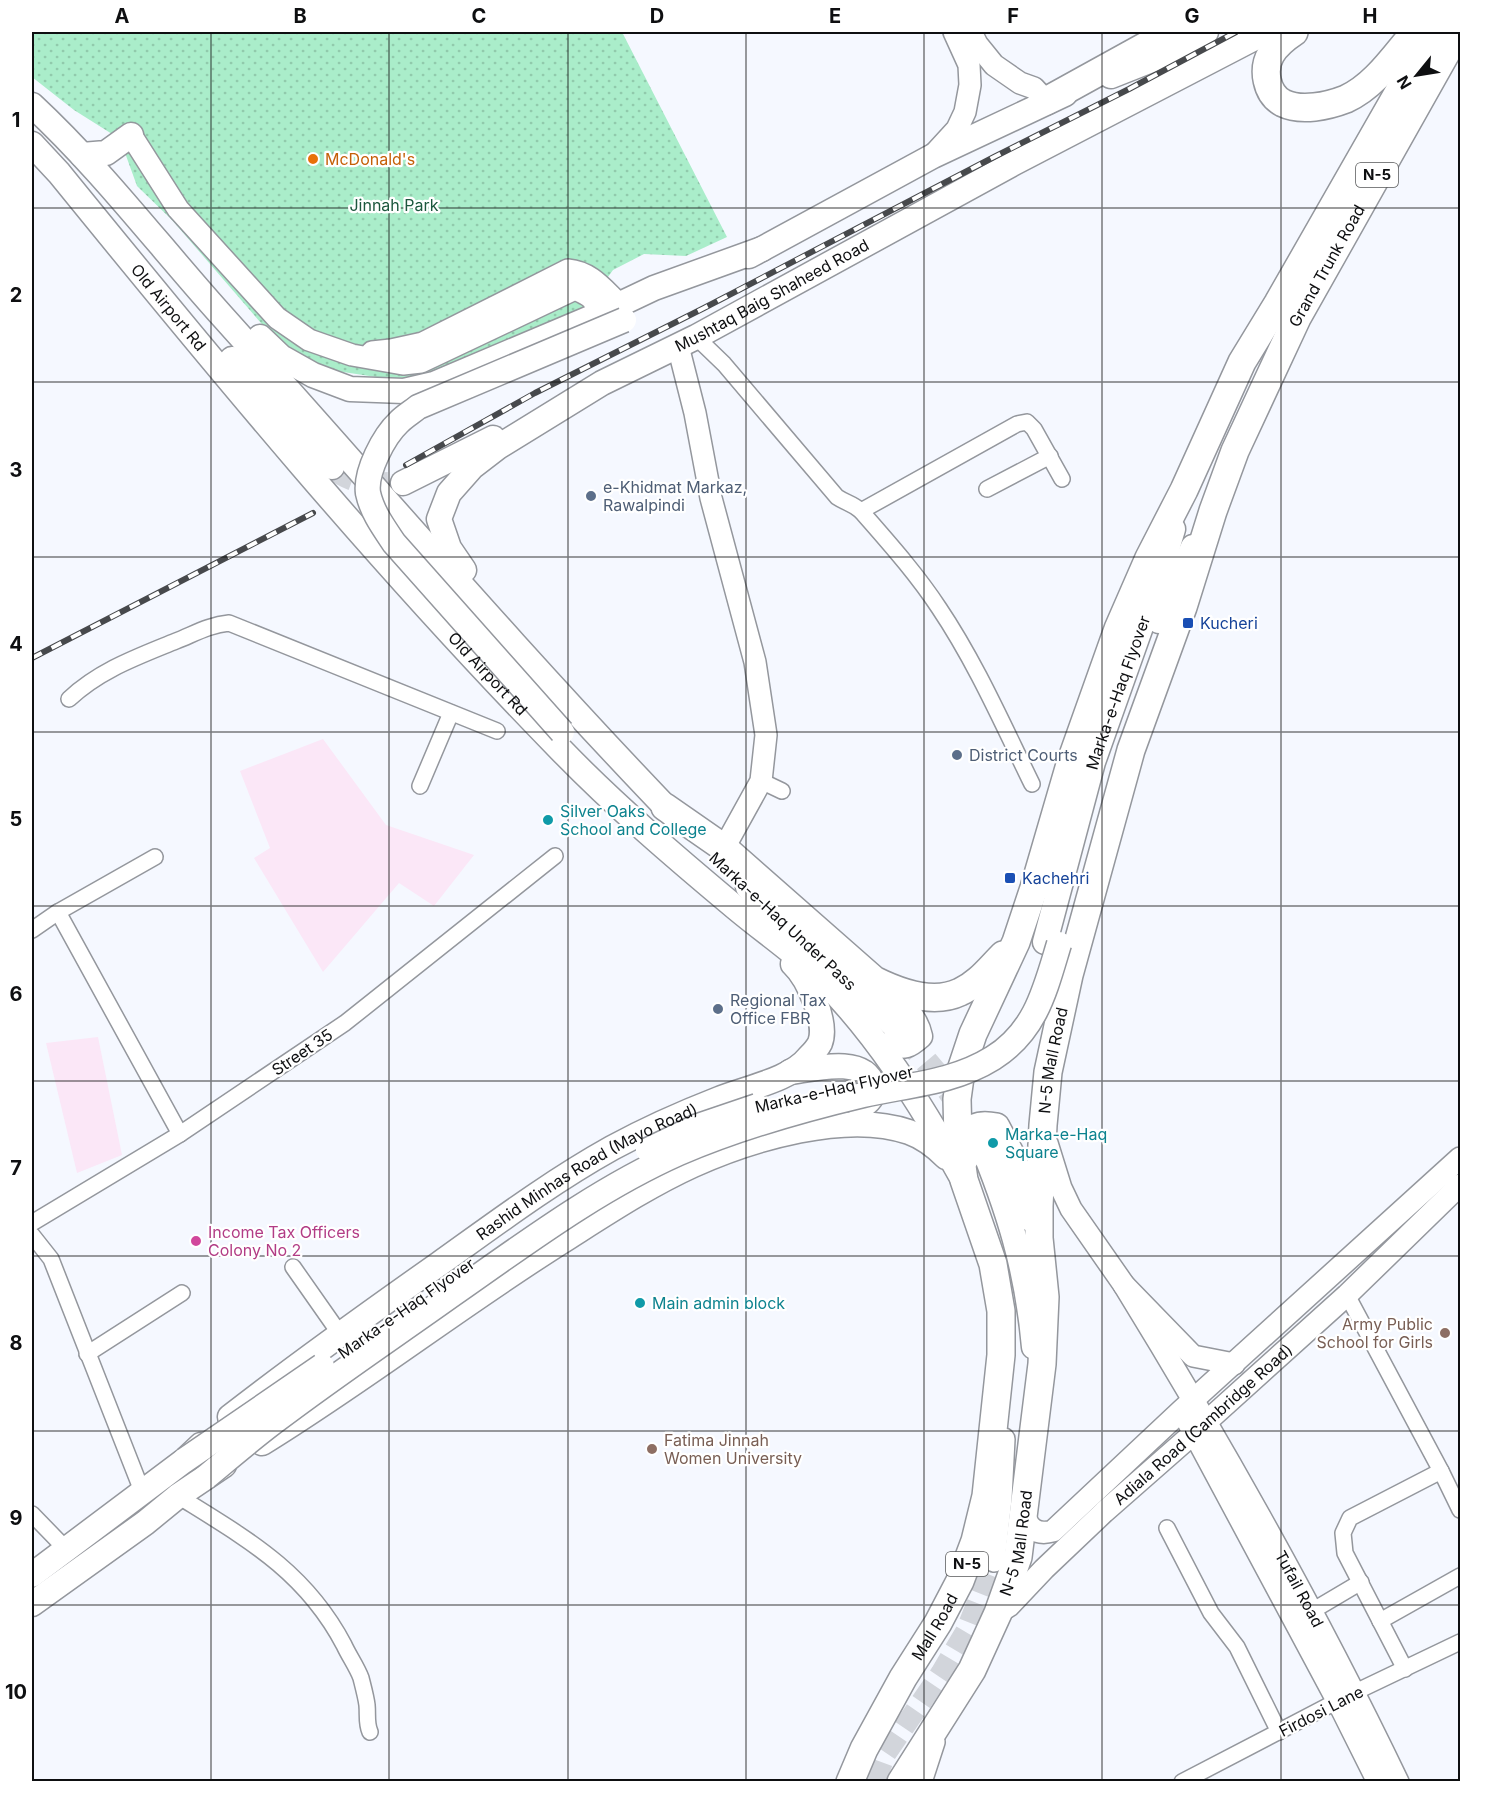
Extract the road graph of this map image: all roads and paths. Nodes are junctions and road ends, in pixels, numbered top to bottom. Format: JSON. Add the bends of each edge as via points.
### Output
{"nodes":[{"id":1,"x":954,"y":32,"type":"edge"},
{"id":2,"x":971,"y":32,"type":"edge"},
{"id":3,"x":1171,"y":32,"type":"edge"},
{"id":4,"x":1206,"y":32,"type":"edge"},
{"id":5,"x":1266,"y":32,"type":"edge"},
{"id":6,"x":1294,"y":32,"type":"edge"},
{"id":7,"x":1415,"y":32,"type":"edge"},
{"id":8,"x":1433,"y":32,"type":"edge"},
{"id":9,"x":1458,"y":32,"type":"edge"},
{"id":10,"x":1461,"y":68,"type":"edge"},
{"id":11,"x":1046,"y":101,"type":"junction"},
{"id":12,"x":32,"y":105,"type":"edge"},
{"id":13,"x":1407,"y":122,"type":"junction"},
{"id":14,"x":131,"y":135,"type":"joint"},
{"id":15,"x":32,"y":144,"type":"edge"},
{"id":16,"x":82,"y":155,"type":"junction"},
{"id":17,"x":933,"y":156,"type":"junction"},
{"id":18,"x":59,"y":173,"type":"junction"},
{"id":19,"x":148,"y":229,"type":"junction"},
{"id":20,"x":621,"y":312,"type":"junction"},
{"id":21,"x":595,"y":316,"type":"junction"},
{"id":22,"x":309,"y":340,"type":"junction"},
{"id":23,"x":687,"y":342,"type":"junction"},
{"id":24,"x":602,"y":382,"type":"junction"},
{"id":25,"x":1050,"y":456,"type":"junction"},
{"id":26,"x":332,"y":467,"type":"tunnel mouth"},
{"id":27,"x":1062,"y":478,"type":"dead end"},
{"id":28,"x":404,"y":483,"type":"tunnel mouth"},
{"id":29,"x":987,"y":489,"type":"dead end"},
{"id":30,"x":1184,"y":490,"type":"junction"},
{"id":31,"x":861,"y":511,"type":"junction"},
{"id":32,"x":1213,"y":511,"type":"junction"},
{"id":33,"x":418,"y":536,"type":"junction"},
{"id":34,"x":393,"y":568,"type":"junction"},
{"id":35,"x":519,"y":647,"type":"junction"},
{"id":36,"x":69,"y":699,"type":"dead end"},
{"id":37,"x":451,"y":713,"type":"junction"},
{"id":38,"x":497,"y":731,"type":"dead end"},
{"id":39,"x":761,"y":781,"type":"junction"},
{"id":40,"x":1032,"y":784,"type":"dead end"},
{"id":41,"x":420,"y":786,"type":"dead end"},
{"id":42,"x":782,"y":791,"type":"dead end"},
{"id":43,"x":665,"y":807,"type":"junction"},
{"id":44,"x":625,"y":810,"type":"junction"},
{"id":45,"x":724,"y":848,"type":"junction"},
{"id":46,"x":555,"y":856,"type":"dead end"},
{"id":47,"x":155,"y":858,"type":"dead end"},
{"id":48,"x":736,"y":908,"type":"junction"},
{"id":49,"x":58,"y":912,"type":"junction"},
{"id":50,"x":32,"y":930,"type":"edge"},
{"id":51,"x":1016,"y":942,"type":"junction"},
{"id":52,"x":1052,"y":943,"type":"junction"},
{"id":53,"x":874,"y":980,"type":"junction"},
{"id":54,"x":872,"y":1034,"type":"junction"},
{"id":55,"x":903,"y":1034,"type":"tunnel mouth"},
{"id":56,"x":790,"y":1072,"type":"junction"},
{"id":57,"x":1043,"y":1125,"type":"junction"},
{"id":58,"x":812,"y":1128,"type":"junction"},
{"id":59,"x":180,"y":1134,"type":"junction"},
{"id":60,"x":978,"y":1136,"type":"dead end"},
{"id":61,"x":1461,"y":1158,"type":"edge"},
{"id":62,"x":964,"y":1180,"type":"junction"},
{"id":63,"x":1461,"y":1185,"type":"edge"},
{"id":64,"x":32,"y":1223,"type":"edge"},
{"id":65,"x":32,"y":1235,"type":"edge"},
{"id":66,"x":1039,"y":1238,"type":"junction"},
{"id":67,"x":293,"y":1267,"type":"dead end"},
{"id":68,"x":1124,"y":1285,"type":"junction"},
{"id":69,"x":182,"y":1293,"type":"dead end"},
{"id":70,"x":1347,"y":1295,"type":"junction"},
{"id":71,"x":340,"y":1334,"type":"junction"},
{"id":72,"x":87,"y":1354,"type":"junction"},
{"id":73,"x":1001,"y":1355,"type":"junction"},
{"id":74,"x":1234,"y":1364,"type":"junction"},
{"id":75,"x":1038,"y":1394,"type":"junction"},
{"id":76,"x":1188,"y":1405,"type":"junction"},
{"id":77,"x":1201,"y":1427,"type":"junction"},
{"id":78,"x":185,"y":1460,"type":"junction"},
{"id":79,"x":1441,"y":1471,"type":"junction"},
{"id":80,"x":206,"y":1477,"type":"junction"},
{"id":81,"x":142,"y":1491,"type":"junction"},
{"id":82,"x":178,"y":1496,"type":"junction"},
{"id":83,"x":1023,"y":1510,"type":"junction"},
{"id":84,"x":1461,"y":1510,"type":"edge"},
{"id":85,"x":32,"y":1514,"type":"edge"},
{"id":86,"x":1167,"y":1528,"type":"dead end"},
{"id":87,"x":65,"y":1548,"type":"junction"},
{"id":88,"x":994,"y":1561,"type":"tunnel mouth"},
{"id":89,"x":32,"y":1575,"type":"edge"},
{"id":90,"x":1461,"y":1576,"type":"edge"},
{"id":91,"x":1361,"y":1582,"type":"junction"},
{"id":92,"x":32,"y":1604,"type":"edge"},
{"id":93,"x":1312,"y":1611,"type":"junction"},
{"id":94,"x":998,"y":1613,"type":"junction"},
{"id":95,"x":1380,"y":1621,"type":"junction"},
{"id":96,"x":1461,"y":1642,"type":"edge"},
{"id":97,"x":1405,"y":1668,"type":"junction"},
{"id":98,"x":1347,"y":1697,"type":"junction"},
{"id":99,"x":941,"y":1718,"type":"junction"},
{"id":100,"x":370,"y":1732,"type":"dead end"},
{"id":101,"x":1279,"y":1732,"type":"junction"},
{"id":102,"x":1188,"y":1780,"type":"edge"},
{"id":103,"x":850,"y":1782,"type":"edge"},
{"id":104,"x":901,"y":1782,"type":"edge"},
{"id":105,"x":921,"y":1782,"type":"edge"},
{"id":106,"x":1378,"y":1782,"type":"edge"},
{"id":107,"x":1398,"y":1782,"type":"edge"}],
"edges":[{"from":1,"to":17,"type":"main road","via":[[969,65],[966,112]]},
{"from":2,"to":11,"type":"main road","via":[[993,65],[1034,88]]},
{"from":3,"to":11,"type":"highway"},
{"from":4,"to":11,"type":"main road","via":[[1158,57]]},
{"from":5,"to":23,"type":"main road","name":"Mushtaq Baig Shaheed Road","via":[[1014,163]]},
{"from":6,"to":7,"type":"highway","via":[[1281,41],[1267,64],[1268,85],[1274,96],[1296,107],[1319,106],[1361,90]]},
{"from":8,"to":30,"type":"highway","name":"Grand Trunk Road","number":"N-5","via":[[1242,362]]},
{"from":9,"to":13,"type":"highway","name":"Grand Trunk Road","number":"N-5"},
{"from":10,"to":13,"type":"highway"},
{"from":11,"to":17,"type":"main road"},
{"from":12,"to":16,"type":"main road"},
{"from":13,"to":32,"type":"highway","name":"Grand Trunk Road","number":"N-5","via":[[1297,318],[1235,451]]},
{"from":14,"to":16,"type":"main road","via":[[106,153]]},
{"from":14,"to":22,"type":"main road","via":[[178,209],[277,318]]},
{"from":15,"to":18,"type":"main road","name":"Old Airport Rd"},
{"from":16,"to":19,"type":"main road"},
{"from":17,"to":20,"type":"main road","via":[[762,249]]},
{"from":18,"to":26,"type":"main road"},
{"from":18,"to":34,"type":"main road","name":"Old Airport Rd","via":[[252,408]]},
{"from":19,"to":21,"type":"main road","via":[[180,254],[281,357],[350,389],[404,391],[434,384]]},
{"from":19,"to":33,"type":"main road"},
{"from":20,"to":21,"type":"main road"},
{"from":20,"to":22,"type":"main road","via":[[593,279],[568,270],[423,343],[371,352]]},
{"from":20,"to":44,"type":"main road","bridge":true,"via":[[418,407],[386,438],[370,472],[368,491],[394,543],[562,732]]},
{"from":21,"to":22,"type":"main road","via":[[595,302],[575,289],[421,362],[403,364],[352,356]]},
{"from":23,"to":24,"type":"main road","name":"Mushtaq Baig Shaheed Road"},
{"from":23,"to":31,"type":"street","via":[[723,364],[837,497]]},
{"from":23,"to":39,"type":"main road","via":[[711,498],[755,662],[766,735]]},
{"from":24,"to":28,"type":"main road"},
{"from":24,"to":35,"type":"main road","name":"Mushtaq Baig Shaheed Road","via":[[472,467],[449,493],[439,519],[448,548]]},
{"from":25,"to":27,"type":"street"},
{"from":25,"to":29,"type":"street"},
{"from":25,"to":31,"type":"street","via":[[1027,422],[1017,424]]},
{"from":30,"to":51,"type":"highway","name":"Grand Trunk Road","via":[[1118,629],[1071,761]]},
{"from":30,"to":52,"type":"main road","name":"Marka-e-Haq Flyover","via":[[1159,576],[1093,762]]},
{"from":31,"to":40,"type":"street","via":[[940,609]]},
{"from":32,"to":52,"type":"main road","name":"Marka-e-Haq Flyover","via":[[1166,602],[1135,682]]},
{"from":32,"to":57,"type":"highway","name":"N-5 Mall Road","number":"N-5","via":[[1131,750],[1058,1022]]},
{"from":33,"to":34,"type":"main road","via":[[381,502],[370,503],[364,515],[366,524]]},
{"from":33,"to":35,"type":"main road"},
{"from":34,"to":44,"type":"main road","name":"Old Airport Rd","via":[[561,751]]},
{"from":35,"to":43,"type":"main road"},
{"from":36,"to":37,"type":"street","via":[[84,684],[129,660],[212,625],[229,623]]},
{"from":37,"to":38,"type":"street"},
{"from":37,"to":41,"type":"street"},
{"from":39,"to":42,"type":"street"},
{"from":39,"to":45,"type":"main road"},
{"from":43,"to":45,"type":"highway"},
{"from":43,"to":55,"type":"main road","name":"Marka-e-Haq Under Pass"},
{"from":44,"to":48,"type":"main road","name":"Old Airport Rd"},
{"from":45,"to":53,"type":"highway"},
{"from":46,"to":59,"type":"street","name":"Street 35","via":[[345,1023]]},
{"from":47,"to":49,"type":"street"},
{"from":48,"to":54,"type":"main road","name":"Old Airport Rd","via":[[813,971]]},
{"from":48,"to":56,"type":"main road","name":"Rashid Minhas Road (Mayo Road)","via":[[799,969],[818,1009],[820,1042],[808,1059]]},
{"from":49,"to":50,"type":"street"},
{"from":49,"to":59,"type":"street"},
{"from":51,"to":53,"type":"highway","via":[[979,980],[960,993],[942,997],[915,995]]},
{"from":51,"to":62,"type":"highway","name":"Grand Trunk Road","via":[[973,1034],[961,1070],[958,1139]]},
{"from":52,"to":78,"type":"main road","name":"Marka-e-Haq Flyover","bridge":true,"via":[[1025,1000],[996,1037],[974,1053],[929,1068],[897,1072],[736,1113],[698,1126],[625,1162],[532,1219]]},
{"from":52,"to":80,"type":"main road","name":"Marka-e-Haq Flyover","bridge":true,"via":[[1033,1019],[1016,1040],[993,1058],[936,1082],[855,1097],[742,1128],[639,1173],[502,1260],[307,1397]]},
{"from":53,"to":54,"type":"main road","via":[[909,1013],[920,1036],[909,1046],[900,1047]]},
{"from":54,"to":62,"type":"main road","name":"Old Airport Rd"},
{"from":56,"to":58,"type":"main road","via":[[840,1066],[859,1068],[874,1086],[867,1103]]},
{"from":56,"to":71,"type":"main road","name":"Rashid Minhas Road (Mayo Road)","via":[[696,1108],[612,1149],[508,1214]]},
{"from":57,"to":66,"type":"highway","name":"N-5 Mall Road","number":"N-5"},
{"from":57,"to":68,"type":"main road","via":[[1051,1159],[1071,1209]]},
{"from":58,"to":62,"type":"main road","via":[[873,1125],[911,1132],[946,1156]]},
{"from":58,"to":80,"type":"main road","via":[[725,1153],[657,1183],[526,1264],[313,1410]]},
{"from":59,"to":64,"type":"street","name":"Street 35"},
{"from":60,"to":75,"type":"main road","via":[[1001,1192],[1019,1253],[1031,1313]]},
{"from":61,"to":74,"type":"main road","name":"Adiala Road (Cambridge Road)"},
{"from":62,"to":66,"type":"highway","via":[[967,1136],[978,1126],[996,1127],[1013,1159]]},
{"from":62,"to":73,"type":"highway","name":"Mall Road","via":[[993,1264],[1001,1311]]},
{"from":63,"to":70,"type":"main road","name":"Adiala Road (Cambridge Road)"},
{"from":65,"to":72,"type":"street","via":[[51,1259]]},
{"from":66,"to":75,"type":"highway","name":"N-5 Mall Road","number":"N-5","via":[[1045,1297]]},
{"from":67,"to":71,"type":"street"},
{"from":68,"to":74,"type":"main road","via":[[1193,1356]]},
{"from":68,"to":76,"type":"main road","name":"Tufail Road"},
{"from":69,"to":72,"type":"street"},
{"from":70,"to":77,"type":"main road","name":"Adiala Road (Cambridge Road)"},
{"from":70,"to":79,"type":"street"},
{"from":71,"to":78,"type":"main road","name":"Rashid Minhas Road (Mayo Road)","via":[[229,1418]]},
{"from":72,"to":81,"type":"street"},
{"from":73,"to":88,"type":"main road","via":[[1005,1428]]},
{"from":73,"to":103,"type":"highway","name":"Mall Road","number":"N-5","via":[[986,1496],[975,1541],[960,1581],[864,1749]]},
{"from":74,"to":76,"type":"main road","name":"Adiala Road (Cambridge Road)"},
{"from":75,"to":83,"type":"highway","name":"N-5 Mall Road","number":"N-5"},
{"from":76,"to":77,"type":"main road","name":"Tufail Road"},
{"from":76,"to":83,"type":"main road","name":"Adiala Road (Cambridge Road)","via":[[1053,1531],[1043,1534],[1034,1530]]},
{"from":77,"to":93,"type":"main road","name":"Tufail Road"},
{"from":77,"to":94,"type":"main road","name":"Adiala Road (Cambridge Road)"},
{"from":77,"to":98,"type":"main road","name":"Tufail Road"},
{"from":78,"to":81,"type":"main road","name":"Rashid Minhas Road (Mayo Road)"},
{"from":79,"to":84,"type":"street"},
{"from":79,"to":91,"type":"street","via":[[1350,1518],[1342,1533],[1345,1553]]},
{"from":80,"to":82,"type":"main road"},
{"from":81,"to":87,"type":"main road","name":"Rashid Minhas Road (Mayo Road)"},
{"from":82,"to":92,"type":"main road"},
{"from":82,"to":100,"type":"street","via":[[240,1534],[309,1593],[334,1627],[360,1677]]},
{"from":83,"to":94,"type":"highway","name":"N-5 Mall Road","number":"N-5","via":[[1018,1557]]},
{"from":85,"to":87,"type":"street"},
{"from":86,"to":101,"type":"street","via":[[1211,1613],[1237,1647]]},
{"from":87,"to":89,"type":"main road","name":"Rashid Minhas Road (Mayo Road)"},
{"from":90,"to":95,"type":"street"},
{"from":91,"to":93,"type":"street"},
{"from":91,"to":95,"type":"street"},
{"from":93,"to":98,"type":"main road","name":"Tufail Road"},
{"from":94,"to":99,"type":"highway","name":"N-5 Mall Road","number":"N-5","via":[[972,1670]]},
{"from":95,"to":97,"type":"street"},
{"from":96,"to":97,"type":"street","name":"Firdosi Lane"},
{"from":97,"to":98,"type":"street","name":"Firdosi Lane"},
{"from":98,"to":101,"type":"street","name":"Firdosi Lane"},
{"from":98,"to":106,"type":"main road","name":"Tufail Road"},
{"from":98,"to":107,"type":"main road","name":"Tufail Road"},
{"from":99,"to":104,"type":"highway","name":"N-5 Mall Road","number":"N-5"},
{"from":99,"to":105,"type":"main road"},
{"from":101,"to":102,"type":"street","name":"Firdosi Lane"}]}
